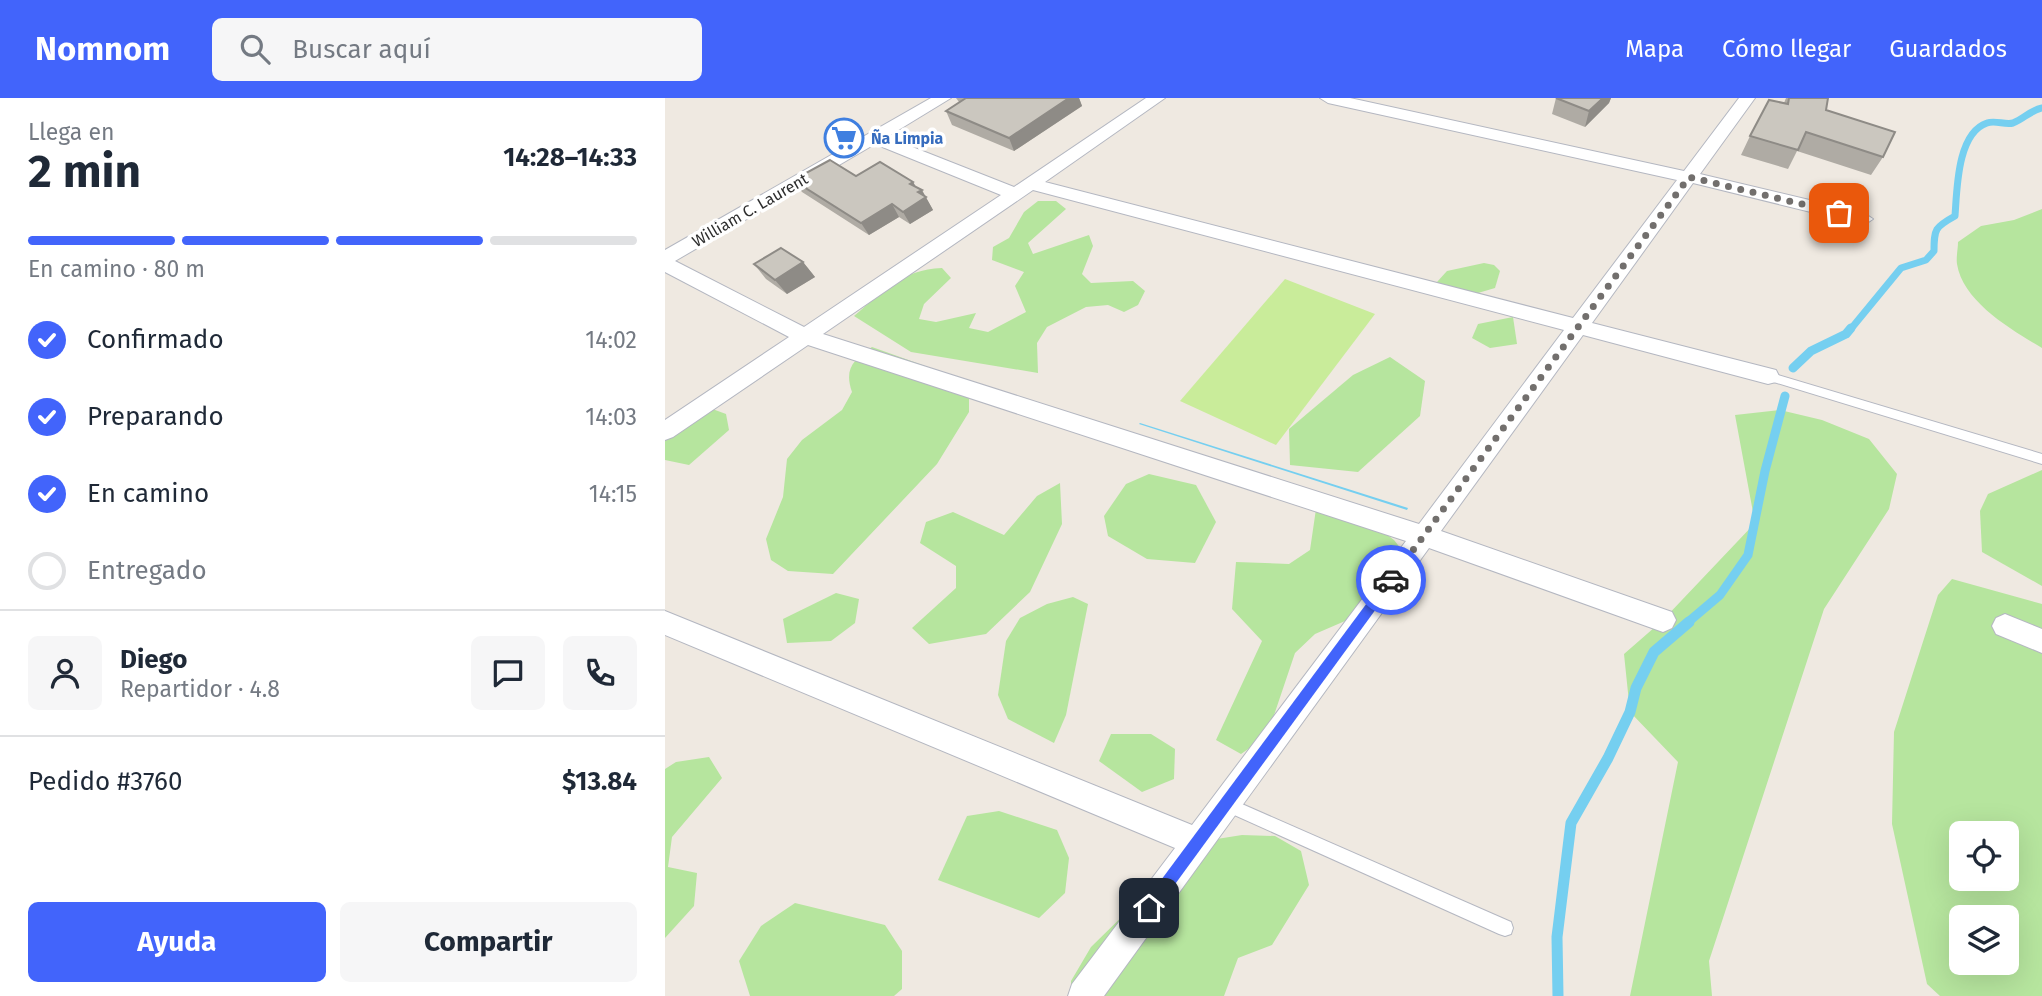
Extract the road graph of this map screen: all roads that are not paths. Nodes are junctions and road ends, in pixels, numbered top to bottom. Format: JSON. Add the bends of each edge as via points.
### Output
{"nodes":[{"id":1,"x":943,"y":98,"type":"edge"},
{"id":2,"x":1157,"y":98,"type":"edge"},
{"id":3,"x":1328,"y":98,"type":"edge"},
{"id":4,"x":1747,"y":98,"type":"edge"},
{"id":5,"x":874,"y":138,"type":"junction"},
{"id":6,"x":1689,"y":177,"type":"junction"},
{"id":7,"x":1023,"y":189,"type":"junction"},
{"id":8,"x":1864,"y":219,"type":"dead end"},
{"id":9,"x":665,"y":258,"type":"edge"},
{"id":10,"x":665,"y":264,"type":"edge"},
{"id":11,"x":1577,"y":328,"type":"junction"},
{"id":12,"x":805,"y":336,"type":"junction"},
{"id":13,"x":1768,"y":376,"type":"joint"},
{"id":14,"x":665,"y":431,"type":"edge"},
{"id":15,"x":2042,"y":459,"type":"edge"},
{"id":16,"x":1424,"y":536,"type":"junction"},
{"id":17,"x":1663,"y":620,"type":"dead end"},
{"id":18,"x":665,"y":623,"type":"edge"},
{"id":19,"x":2005,"y":626,"type":"dead end"},
{"id":20,"x":2042,"y":641,"type":"edge"},
{"id":21,"x":1226,"y":804,"type":"junction"},
{"id":22,"x":1198,"y":842,"type":"junction"},
{"id":23,"x":1505,"y":928,"type":"dead end"},
{"id":24,"x":1084,"y":996,"type":"edge"}],
"edges":[{"from":1,"to":5,"type":"street","name":"William C. Laurent"},
{"from":2,"to":7,"type":"street"},
{"from":3,"to":6,"type":"street"},
{"from":4,"to":6,"type":"street"},
{"from":5,"to":7,"type":"street"},
{"from":5,"to":9,"type":"street","name":"William C. Laurent"},
{"from":6,"to":8,"type":"street"},
{"from":6,"to":11,"type":"street"},
{"from":7,"to":11,"type":"street"},
{"from":7,"to":12,"type":"street"},
{"from":10,"to":12,"type":"street"},
{"from":11,"to":13,"type":"street"},
{"from":11,"to":16,"type":"street"},
{"from":12,"to":14,"type":"street"},
{"from":12,"to":16,"type":"street"},
{"from":13,"to":15,"type":"lane"},
{"from":16,"to":17,"type":"street"},
{"from":16,"to":21,"type":"street"},
{"from":18,"to":22,"type":"street"},
{"from":19,"to":20,"type":"street"},
{"from":21,"to":22,"type":"street"},
{"from":21,"to":23,"type":"lane"},
{"from":22,"to":24,"type":"street"}]}
